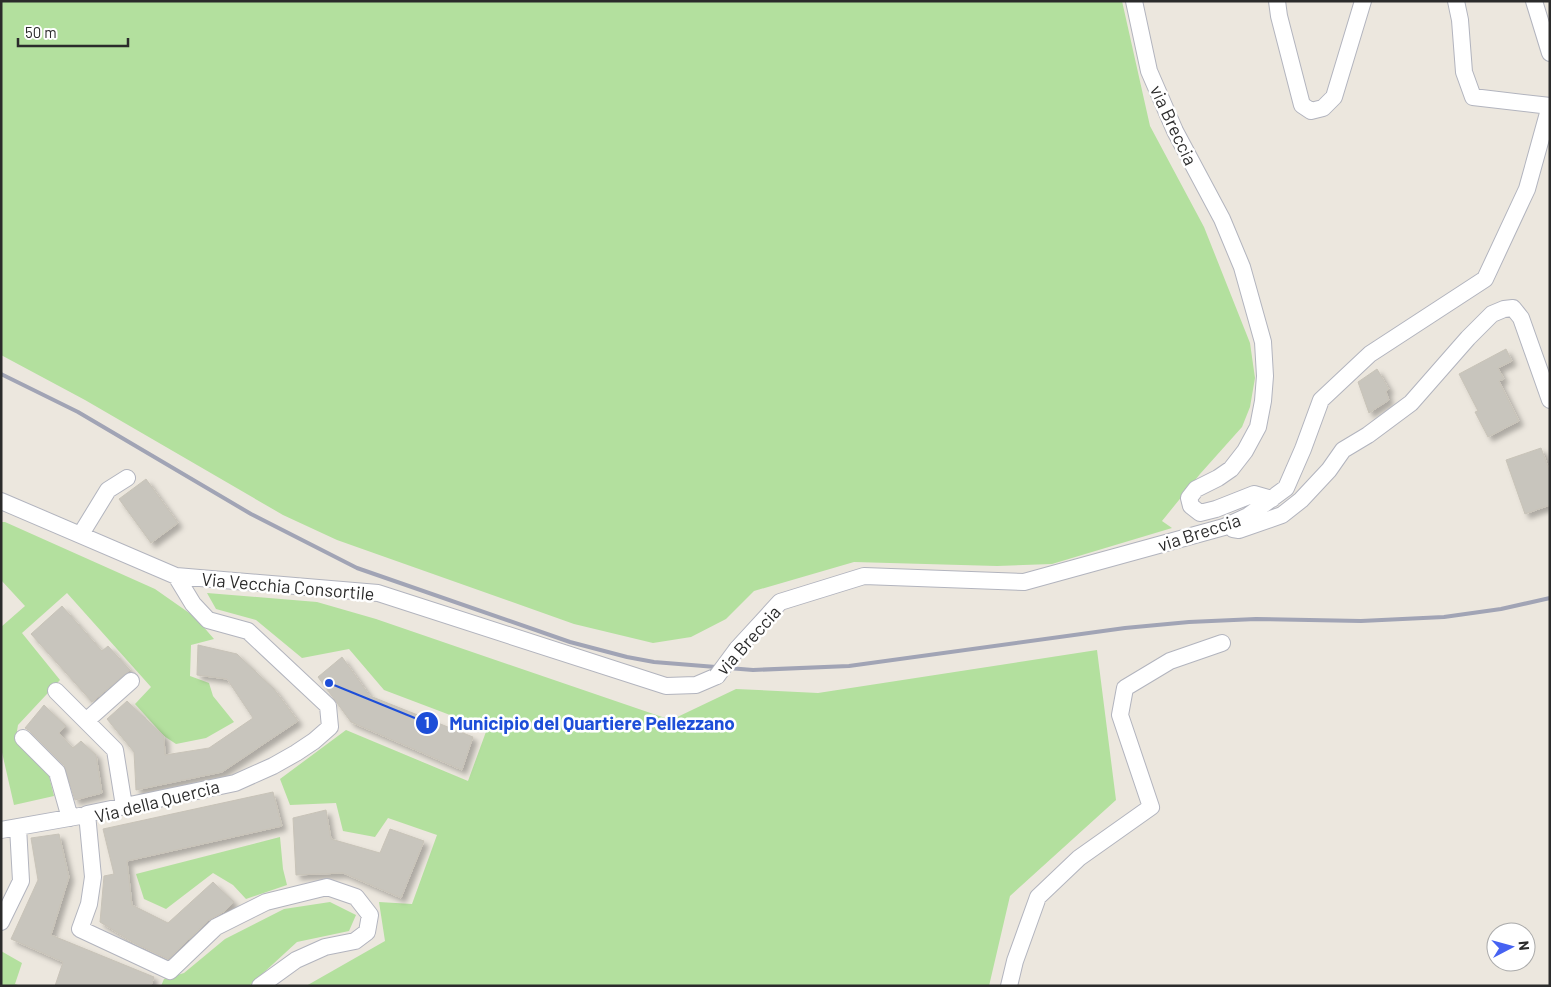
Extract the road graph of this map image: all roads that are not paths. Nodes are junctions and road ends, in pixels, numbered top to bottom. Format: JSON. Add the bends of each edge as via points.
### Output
{"nodes":[{"id":1,"x":1134,"y":1,"type":"edge"},
{"id":2,"x":1277,"y":1,"type":"edge"},
{"id":3,"x":1363,"y":1,"type":"edge"},
{"id":4,"x":1456,"y":1,"type":"edge"},
{"id":5,"x":1534,"y":1,"type":"edge"},
{"id":6,"x":1550,"y":53,"type":"edge"},
{"id":7,"x":1550,"y":106,"type":"edge"},
{"id":8,"x":1550,"y":400,"type":"edge"},
{"id":9,"x":127,"y":478,"type":"dead end"},
{"id":10,"x":1272,"y":499,"type":"junction"},
{"id":11,"x":1,"y":501,"type":"edge"},
{"id":12,"x":1224,"y":528,"type":"junction"},
{"id":13,"x":80,"y":534,"type":"junction"},
{"id":14,"x":176,"y":576,"type":"junction"},
{"id":15,"x":1222,"y":643,"type":"dead end"},
{"id":16,"x":131,"y":681,"type":"dead end"},
{"id":17,"x":666,"y":686,"type":"joint"},
{"id":18,"x":56,"y":692,"type":"dead end"},
{"id":19,"x":86,"y":721,"type":"junction"},
{"id":20,"x":23,"y":738,"type":"dead end"},
{"id":21,"x":124,"y":806,"type":"junction"},
{"id":22,"x":87,"y":814,"type":"junction"},
{"id":23,"x":70,"y":818,"type":"junction"},
{"id":24,"x":18,"y":827,"type":"junction"},
{"id":25,"x":1,"y":830,"type":"edge"},
{"id":26,"x":1,"y":922,"type":"edge"},
{"id":27,"x":260,"y":986,"type":"edge"},
{"id":28,"x":1010,"y":986,"type":"edge"}],
"edges":[{"from":1,"to":10,"type":"street","name":"via Breccia","via":[[1149,71],[1175,131],[1222,219],[1242,267],[1263,342],[1265,376],[1258,427],[1246,451],[1231,469],[1196,489],[1189,498],[1191,506],[1200,513],[1254,494]]},
{"from":2,"to":3,"type":"street","via":[[1278,16],[1302,106],[1311,111],[1323,108],[1334,97]]},
{"from":4,"to":7,"type":"street","via":[[1464,72],[1473,97]]},
{"from":5,"to":6,"type":"street"},
{"from":7,"to":10,"type":"street","via":[[1527,189],[1485,279],[1370,354],[1321,400],[1286,488]]},
{"from":8,"to":12,"type":"street","via":[[1521,318],[1512,308],[1504,309],[1492,314],[1468,338],[1411,403],[1343,450],[1301,500],[1282,515],[1240,530]]},
{"from":9,"to":13,"type":"street","via":[[108,490]]},
{"from":10,"to":12,"type":"street","name":"via Breccia"},
{"from":11,"to":13,"type":"street","name":"Via Vecchia Consortile"},
{"from":12,"to":17,"type":"street","name":"via Breccia","bridge":true,"via":[[1024,582],[864,576],[780,602],[737,649],[718,676],[696,686]]},
{"from":13,"to":14,"type":"street","name":"Via Vecchia Consortile"},
{"from":14,"to":17,"type":"street","name":"Via Vecchia Consortile","via":[[378,593]]},
{"from":14,"to":21,"type":"street","name":"Via della Quercia","via":[[208,620],[248,631],[328,706],[330,727],[296,753],[235,783]]},
{"from":15,"to":28,"type":"street","via":[[1170,661],[1125,688],[1120,715],[1151,806],[1079,858],[1038,897],[1015,961]]},
{"from":16,"to":19,"type":"street"},
{"from":18,"to":19,"type":"street"},
{"from":19,"to":21,"type":"street","via":[[115,750]]},
{"from":20,"to":23,"type":"street","via":[[58,772]]},
{"from":21,"to":22,"type":"street","name":"Via della Quercia"},
{"from":22,"to":23,"type":"street"},
{"from":22,"to":27,"type":"street","name":"Via della Quercia","via":[[93,877],[89,904],[80,929],[170,971],[216,927],[266,902],[327,888],[356,897],[370,915],[367,932],[355,942],[325,947],[296,960]]},
{"from":23,"to":24,"type":"street"},
{"from":24,"to":25,"type":"street"},
{"from":24,"to":26,"type":"street","via":[[21,881]]}]}
